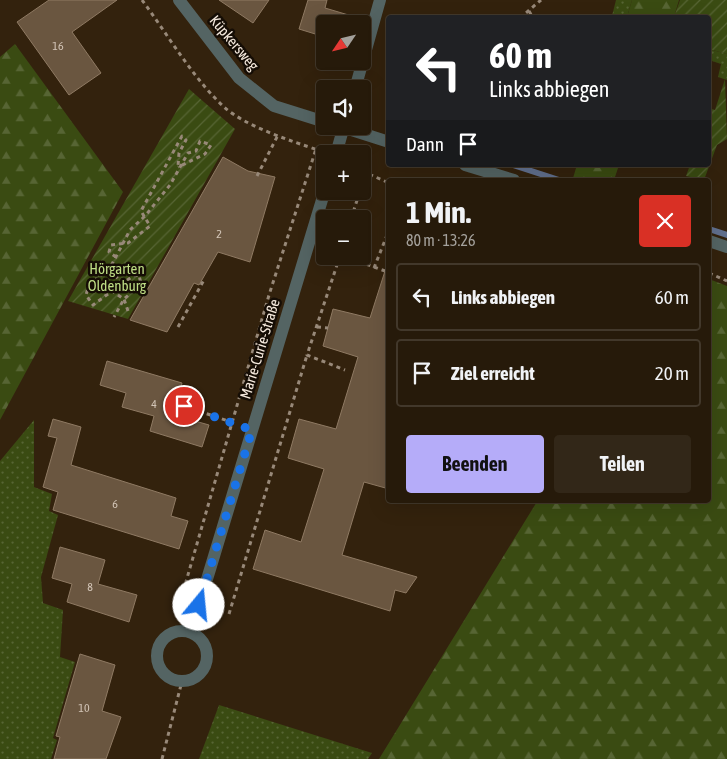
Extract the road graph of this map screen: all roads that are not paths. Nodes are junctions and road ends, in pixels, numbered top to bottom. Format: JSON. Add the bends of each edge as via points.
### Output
{"nodes":[{"id":1,"x":178,"y":0,"type":"edge"},
{"id":2,"x":380,"y":0,"type":"edge"},
{"id":3,"x":358,"y":80,"type":"edge"},
{"id":4,"x":316,"y":119,"type":"edge"},
{"id":5,"x":367,"y":135,"type":"edge"},
{"id":6,"x":386,"y":141,"type":"edge"},
{"id":7,"x":472,"y":167,"type":"edge"},
{"id":8,"x":507,"y":178,"type":"edge"},
{"id":9,"x":322,"y":200,"type":"edge"},
{"id":10,"x":711,"y":242,"type":"edge"},
{"id":11,"x":727,"y":247,"type":"edge"},
{"id":12,"x":191,"y":632,"type":"junction"}],
"edges":[{"from":1,"to":4,"type":"street","name":"Küpkersweg","via":[[239,78],[274,106]]},
{"from":2,"to":3,"type":"street"},
{"from":5,"to":6,"type":"street"},
{"from":7,"to":8,"type":"street"},
{"from":9,"to":12,"type":"street","name":"Marie-Curie-Straße"},
{"from":10,"to":11,"type":"street"},
{"from":12,"to":12,"type":"street","via":[[174,632],[166,636],[157,651],[160,668],[173,679],[182,681],[198,675],[206,660],[204,643]]}]}
